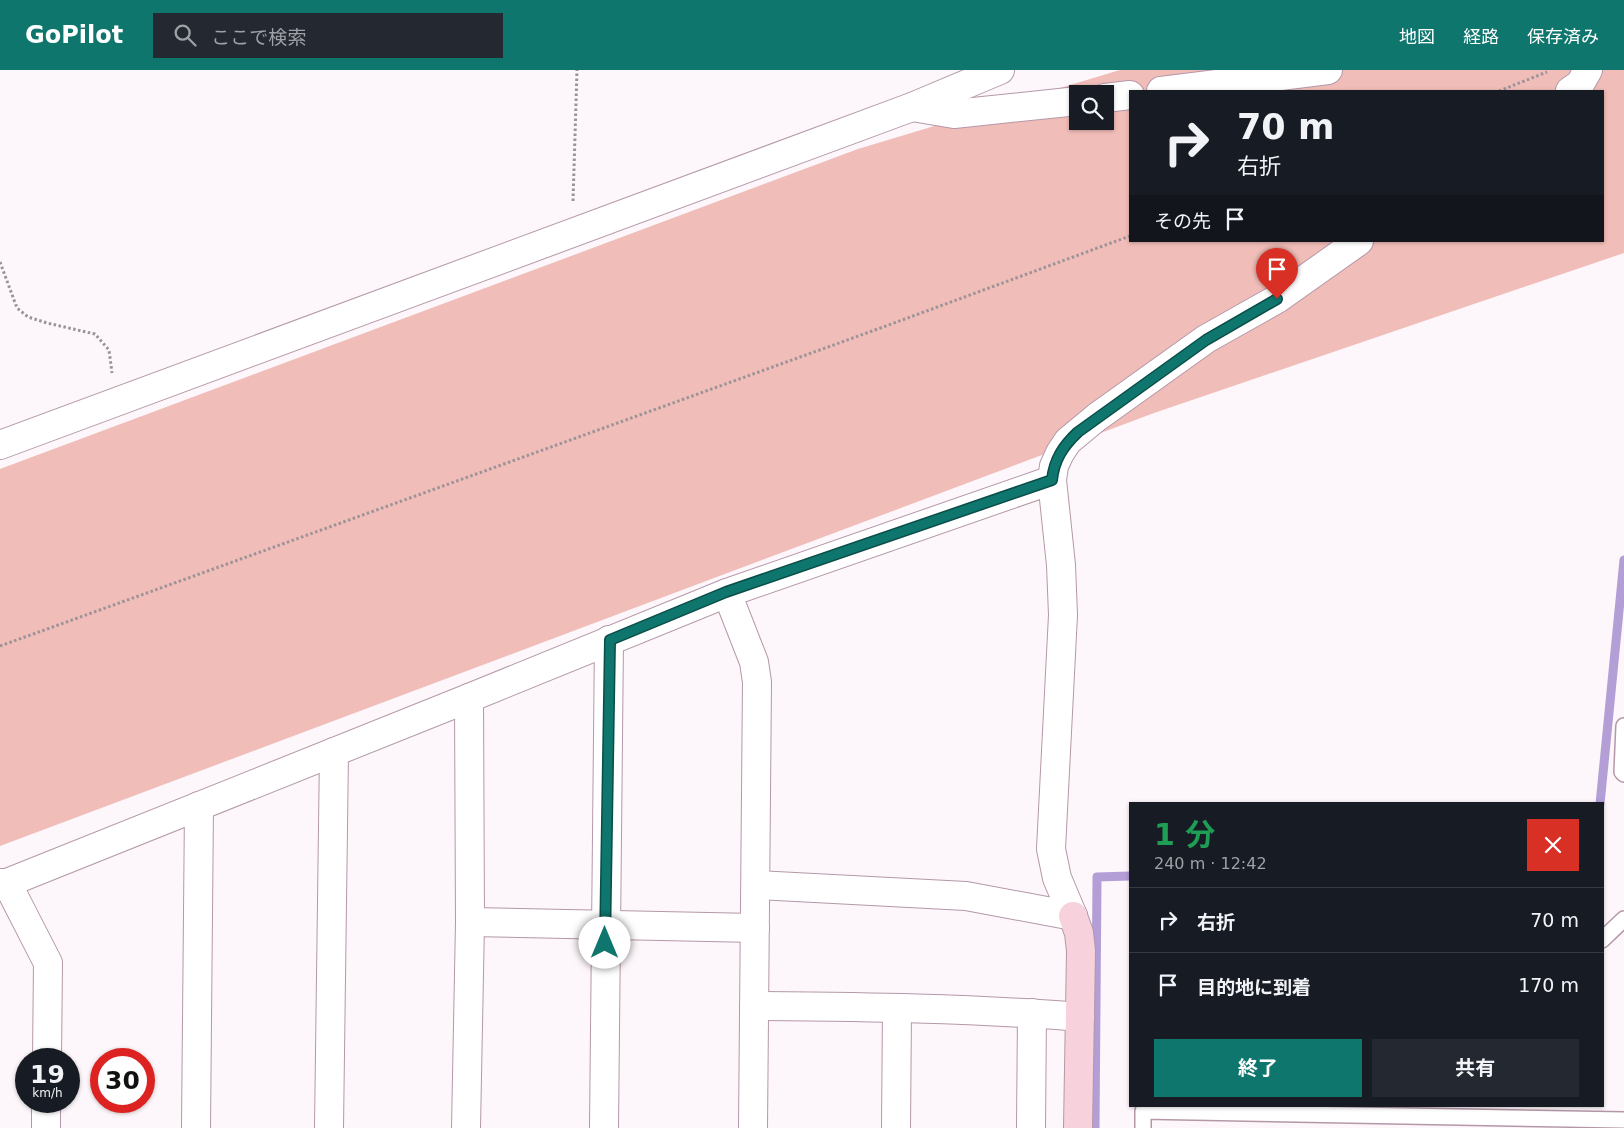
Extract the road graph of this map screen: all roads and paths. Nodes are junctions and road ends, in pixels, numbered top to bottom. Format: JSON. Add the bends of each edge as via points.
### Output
{"nodes":[{"id":1,"x":577,"y":70,"type":"edge"},
{"id":2,"x":1000,"y":70,"type":"edge"},
{"id":3,"x":1328,"y":70,"type":"edge"},
{"id":4,"x":1552,"y":70,"type":"edge"},
{"id":5,"x":1588,"y":70,"type":"edge"},
{"id":6,"x":1169,"y":90,"type":"edge"},
{"id":7,"x":1502,"y":90,"type":"edge"},
{"id":8,"x":1571,"y":90,"type":"edge"},
{"id":9,"x":1129,"y":95,"type":"edge"},
{"id":10,"x":1114,"y":97,"type":"edge"},
{"id":11,"x":1069,"y":102,"type":"edge"},
{"id":12,"x":912,"y":107,"type":"junction"},
{"id":13,"x":572,"y":234,"type":"junction"},
{"id":14,"x":1129,"y":236,"type":"edge"},
{"id":15,"x":1358,"y":242,"type":"edge"},
{"id":16,"x":0,"y":262,"type":"edge"},
{"id":17,"x":108,"y":406,"type":"junction"},
{"id":18,"x":0,"y":445,"type":"edge"},
{"id":19,"x":1052,"y":480,"type":"junction"},
{"id":20,"x":726,"y":592,"type":"junction"},
{"id":21,"x":610,"y":640,"type":"junction"},
{"id":22,"x":0,"y":646,"type":"edge"},
{"id":23,"x":469,"y":698,"type":"junction"},
{"id":24,"x":1624,"y":726,"type":"edge"},
{"id":25,"x":334,"y":752,"type":"junction"},
{"id":26,"x":1624,"y":774,"type":"edge"},
{"id":27,"x":199,"y":806,"type":"junction"},
{"id":28,"x":3,"y":883,"type":"edge"},
{"id":29,"x":756,"y":885,"type":"junction"},
{"id":30,"x":1073,"y":916,"type":"junction"},
{"id":31,"x":1624,"y":919,"type":"edge"},
{"id":32,"x":470,"y":922,"type":"junction"},
{"id":33,"x":606,"y":924,"type":"junction"},
{"id":34,"x":755,"y":928,"type":"junction"},
{"id":35,"x":1604,"y":938,"type":"edge"},
{"id":36,"x":754,"y":1006,"type":"junction"},
{"id":37,"x":897,"y":1008,"type":"junction"},
{"id":38,"x":1032,"y":1013,"type":"junction"},
{"id":39,"x":1080,"y":1018,"type":"junction"},
{"id":40,"x":47,"y":1048,"type":"edge"},
{"id":41,"x":46,"y":1113,"type":"edge"},
{"id":42,"x":1554,"y":1118,"type":"edge"},
{"id":43,"x":1624,"y":1120,"type":"edge"},
{"id":44,"x":46,"y":1128,"type":"edge"},
{"id":45,"x":196,"y":1128,"type":"edge"},
{"id":46,"x":329,"y":1128,"type":"edge"},
{"id":47,"x":466,"y":1128,"type":"edge"},
{"id":48,"x":604,"y":1128,"type":"edge"},
{"id":49,"x":753,"y":1128,"type":"edge"},
{"id":50,"x":896,"y":1128,"type":"edge"},
{"id":51,"x":1031,"y":1128,"type":"edge"},
{"id":52,"x":1078,"y":1128,"type":"edge"},
{"id":53,"x":1143,"y":1128,"type":"edge"}],
"edges":[{"from":1,"to":13,"type":"path"},
{"from":2,"to":12,"type":"street"},
{"from":3,"to":6,"type":"street"},
{"from":4,"to":7,"type":"path"},
{"from":5,"to":8,"type":"street","via":[[1580,84]]},
{"from":9,"to":10,"type":"street"},
{"from":11,"to":12,"type":"street","via":[[954,114]]},
{"from":12,"to":13,"type":"street"},
{"from":13,"to":17,"type":"street"},
{"from":14,"to":22,"type":"path"},
{"from":15,"to":19,"type":"street","via":[[1277,299],[1206,340],[1096,417],[1068,441],[1054,466]]},
{"from":16,"to":17,"type":"path","via":[[17,308],[28,318],[95,334],[109,350],[112,372]]},
{"from":17,"to":18,"type":"street"},
{"from":19,"to":20,"type":"street"},
{"from":19,"to":30,"type":"street","via":[[1063,615],[1052,849],[1057,878]]},
{"from":20,"to":21,"type":"street"},
{"from":20,"to":29,"type":"street","via":[[756,671]]},
{"from":21,"to":23,"type":"street"},
{"from":21,"to":33,"type":"street"},
{"from":23,"to":25,"type":"street"},
{"from":23,"to":32,"type":"street"},
{"from":24,"to":26,"type":"lane"},
{"from":25,"to":27,"type":"street"},
{"from":25,"to":46,"type":"street"},
{"from":27,"to":28,"type":"street"},
{"from":27,"to":45,"type":"street"},
{"from":28,"to":40,"type":"street","via":[[48,963]]},
{"from":29,"to":30,"type":"street","via":[[966,896]]},
{"from":29,"to":34,"type":"street"},
{"from":30,"to":39,"type":"street","via":[[1081,945]]},
{"from":31,"to":35,"type":"lane"},
{"from":32,"to":33,"type":"street"},
{"from":32,"to":47,"type":"street"},
{"from":33,"to":34,"type":"street"},
{"from":33,"to":48,"type":"street"},
{"from":34,"to":36,"type":"street"},
{"from":36,"to":37,"type":"street"},
{"from":36,"to":49,"type":"street"},
{"from":37,"to":38,"type":"street"},
{"from":37,"to":50,"type":"street"},
{"from":38,"to":39,"type":"street"},
{"from":38,"to":51,"type":"street"},
{"from":39,"to":52,"type":"street"},
{"from":41,"to":44,"type":"street"},
{"from":42,"to":43,"type":"lane"},
{"from":42,"to":53,"type":"lane","via":[[1143,1111]]}]}
